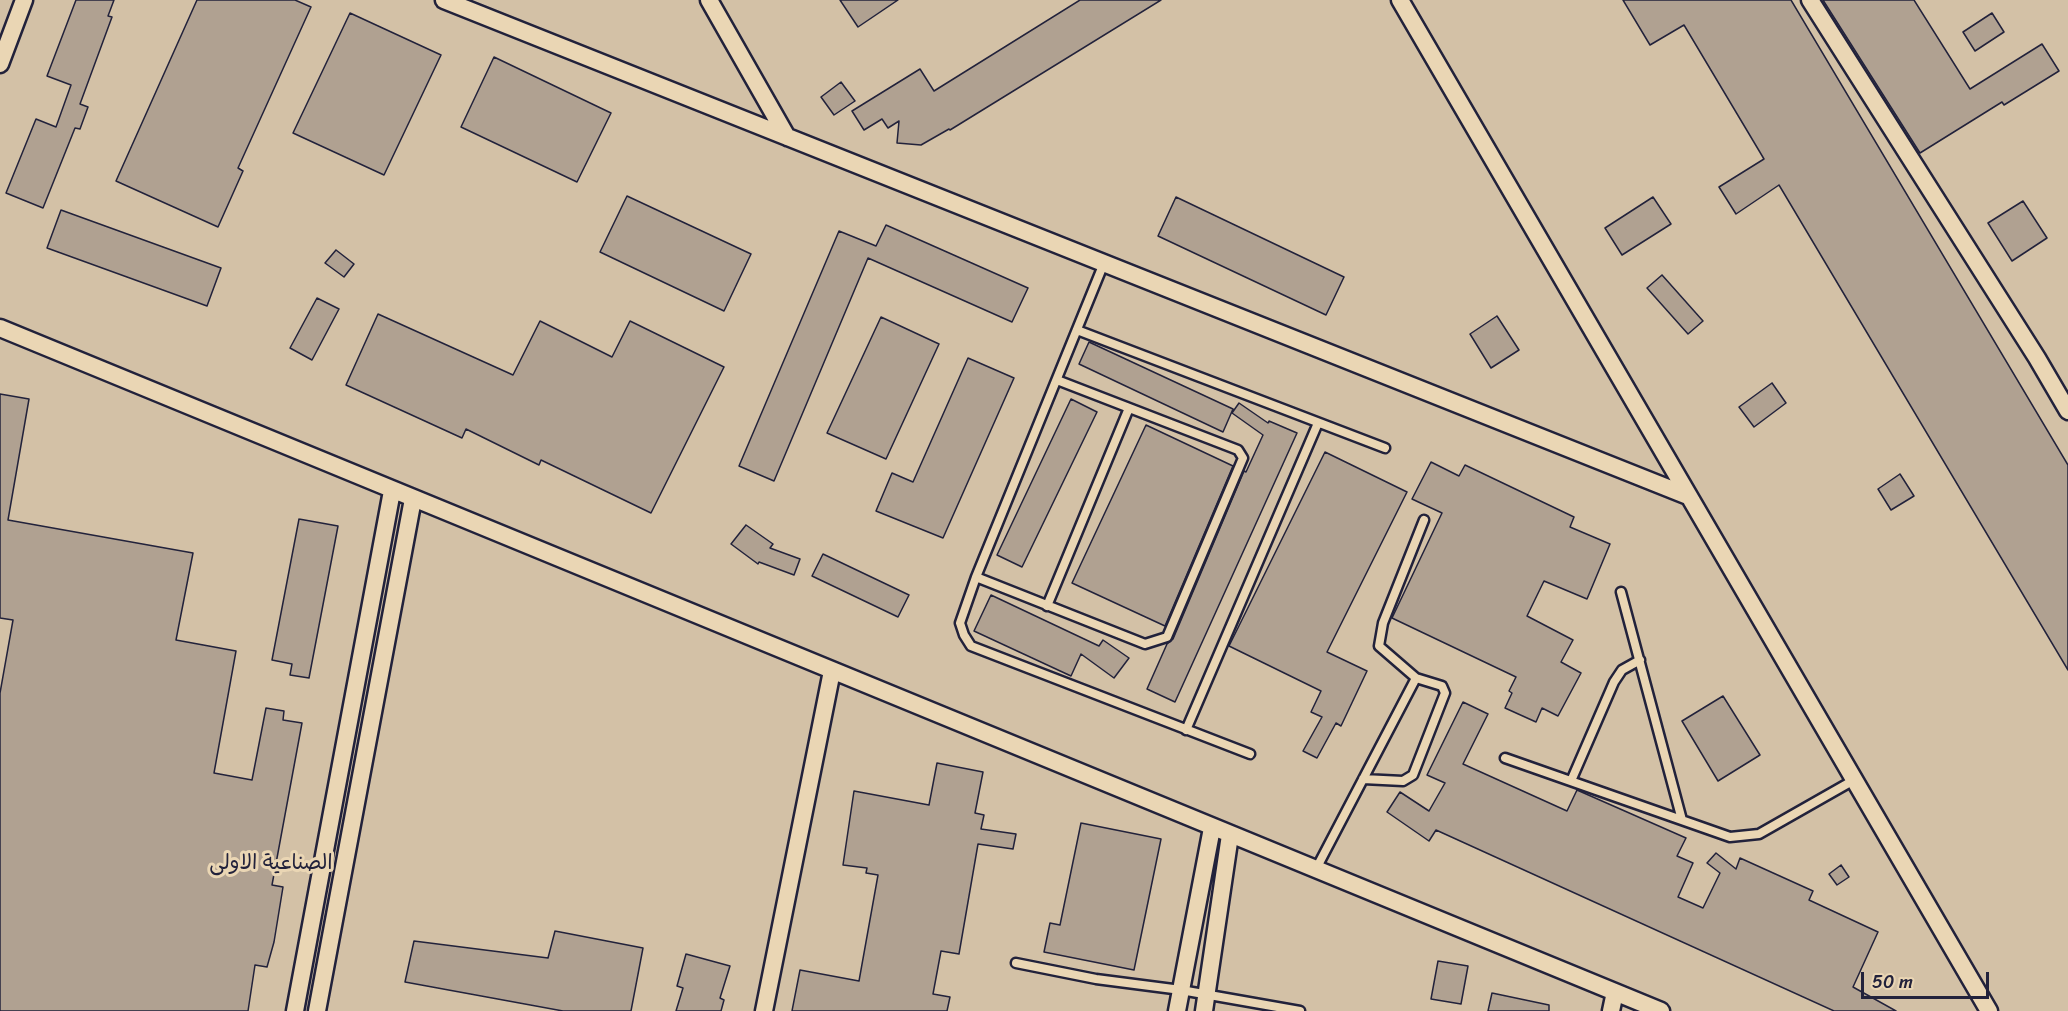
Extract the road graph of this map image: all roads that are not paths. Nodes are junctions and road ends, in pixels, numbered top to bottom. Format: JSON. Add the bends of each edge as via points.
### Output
{"nodes":[{"id":1,"x":24,"y":0,"type":"edge"},
{"id":2,"x":444,"y":0,"type":"edge"},
{"id":3,"x":709,"y":0,"type":"edge"},
{"id":4,"x":1400,"y":0,"type":"edge"},
{"id":5,"x":1810,"y":0,"type":"edge"},
{"id":6,"x":0,"y":64,"type":"edge"},
{"id":7,"x":787,"y":137,"type":"junction"},
{"id":8,"x":1104,"y":263,"type":"junction"},
{"id":9,"x":0,"y":328,"type":"edge"},
{"id":10,"x":1077,"y":330,"type":"junction"},
{"id":11,"x":1057,"y":380,"type":"junction"},
{"id":12,"x":1129,"y":408,"type":"junction"},
{"id":13,"x":2068,"y":411,"type":"edge"},
{"id":14,"x":1318,"y":423,"type":"junction"},
{"id":15,"x":1385,"y":448,"type":"dead end"},
{"id":16,"x":392,"y":490,"type":"junction"},
{"id":17,"x":1688,"y":496,"type":"junction"},
{"id":18,"x":413,"y":499,"type":"junction"},
{"id":19,"x":1424,"y":520,"type":"dead end"},
{"id":20,"x":976,"y":577,"type":"junction"},
{"id":21,"x":1621,"y":592,"type":"dead end"},
{"id":22,"x":1047,"y":606,"type":"junction"},
{"id":23,"x":1640,"y":660,"type":"junction"},
{"id":24,"x":832,"y":671,"type":"junction"},
{"id":25,"x":1416,"y":678,"type":"junction"},
{"id":26,"x":1186,"y":730,"type":"junction"},
{"id":27,"x":1250,"y":754,"type":"dead end"},
{"id":28,"x":1504,"y":758,"type":"dead end"},
{"id":29,"x":1363,"y":779,"type":"junction"},
{"id":30,"x":1854,"y":780,"type":"junction"},
{"id":31,"x":1571,"y":781,"type":"junction"},
{"id":32,"x":1682,"y":820,"type":"junction"},
{"id":33,"x":1212,"y":828,"type":"junction"},
{"id":34,"x":1230,"y":835,"type":"junction"},
{"id":35,"x":1316,"y":870,"type":"junction"},
{"id":36,"x":1016,"y":963,"type":"dead end"},
{"id":37,"x":1181,"y":990,"type":"junction"},
{"id":38,"x":1615,"y":992,"type":"junction"},
{"id":39,"x":1206,"y":1003,"type":"edge"},
{"id":40,"x":1277,"y":1009,"type":"edge"},
{"id":41,"x":295,"y":1011,"type":"edge"},
{"id":42,"x":317,"y":1011,"type":"edge"},
{"id":43,"x":764,"y":1011,"type":"edge"},
{"id":44,"x":1177,"y":1011,"type":"edge"},
{"id":45,"x":1300,"y":1011,"type":"edge"},
{"id":46,"x":1611,"y":1011,"type":"edge"},
{"id":47,"x":1661,"y":1011,"type":"edge"},
{"id":48,"x":1989,"y":1011,"type":"edge"}],
"edges":[{"from":1,"to":6,"type":"street"},
{"from":2,"to":7,"type":"street"},
{"from":3,"to":7,"type":"street"},
{"from":4,"to":17,"type":"street"},
{"from":5,"to":13,"type":"street"},
{"from":7,"to":8,"type":"street"},
{"from":8,"to":10,"type":"lane"},
{"from":8,"to":17,"type":"street"},
{"from":9,"to":16,"type":"street"},
{"from":10,"to":11,"type":"lane"},
{"from":10,"to":14,"type":"lane"},
{"from":11,"to":12,"type":"lane"},
{"from":11,"to":20,"type":"lane"},
{"from":12,"to":22,"type":"lane"},
{"from":12,"to":22,"type":"lane","via":[[1238,450],[1243,458],[1167,637],[1145,644]]},
{"from":14,"to":15,"type":"lane"},
{"from":14,"to":26,"type":"lane"},
{"from":16,"to":18,"type":"street"},
{"from":16,"to":41,"type":"street"},
{"from":17,"to":30,"type":"street"},
{"from":18,"to":24,"type":"street"},
{"from":18,"to":42,"type":"street"},
{"from":19,"to":25,"type":"lane","via":[[1383,623],[1379,646]]},
{"from":20,"to":22,"type":"lane"},
{"from":20,"to":26,"type":"lane","via":[[960,623],[971,646]]},
{"from":21,"to":23,"type":"lane"},
{"from":23,"to":31,"type":"lane","via":[[1622,670],[1614,682]]},
{"from":23,"to":32,"type":"lane"},
{"from":24,"to":33,"type":"street"},
{"from":24,"to":43,"type":"street"},
{"from":25,"to":29,"type":"lane"},
{"from":25,"to":29,"type":"lane","via":[[1442,686],[1445,693],[1413,775],[1402,781]]},
{"from":26,"to":27,"type":"lane"},
{"from":28,"to":31,"type":"lane"},
{"from":29,"to":35,"type":"lane"},
{"from":30,"to":32,"type":"lane","via":[[1759,834],[1730,837]]},
{"from":30,"to":48,"type":"street"},
{"from":31,"to":32,"type":"lane"},
{"from":33,"to":34,"type":"street"},
{"from":33,"to":37,"type":"street"},
{"from":34,"to":35,"type":"street"},
{"from":34,"to":39,"type":"street"},
{"from":35,"to":38,"type":"street"},
{"from":36,"to":37,"type":"lane"},
{"from":37,"to":39,"type":"lane"},
{"from":37,"to":44,"type":"street"},
{"from":38,"to":46,"type":"street"},
{"from":38,"to":47,"type":"street"},
{"from":39,"to":40,"type":"lane"},
{"from":40,"to":45,"type":"lane"}]}
